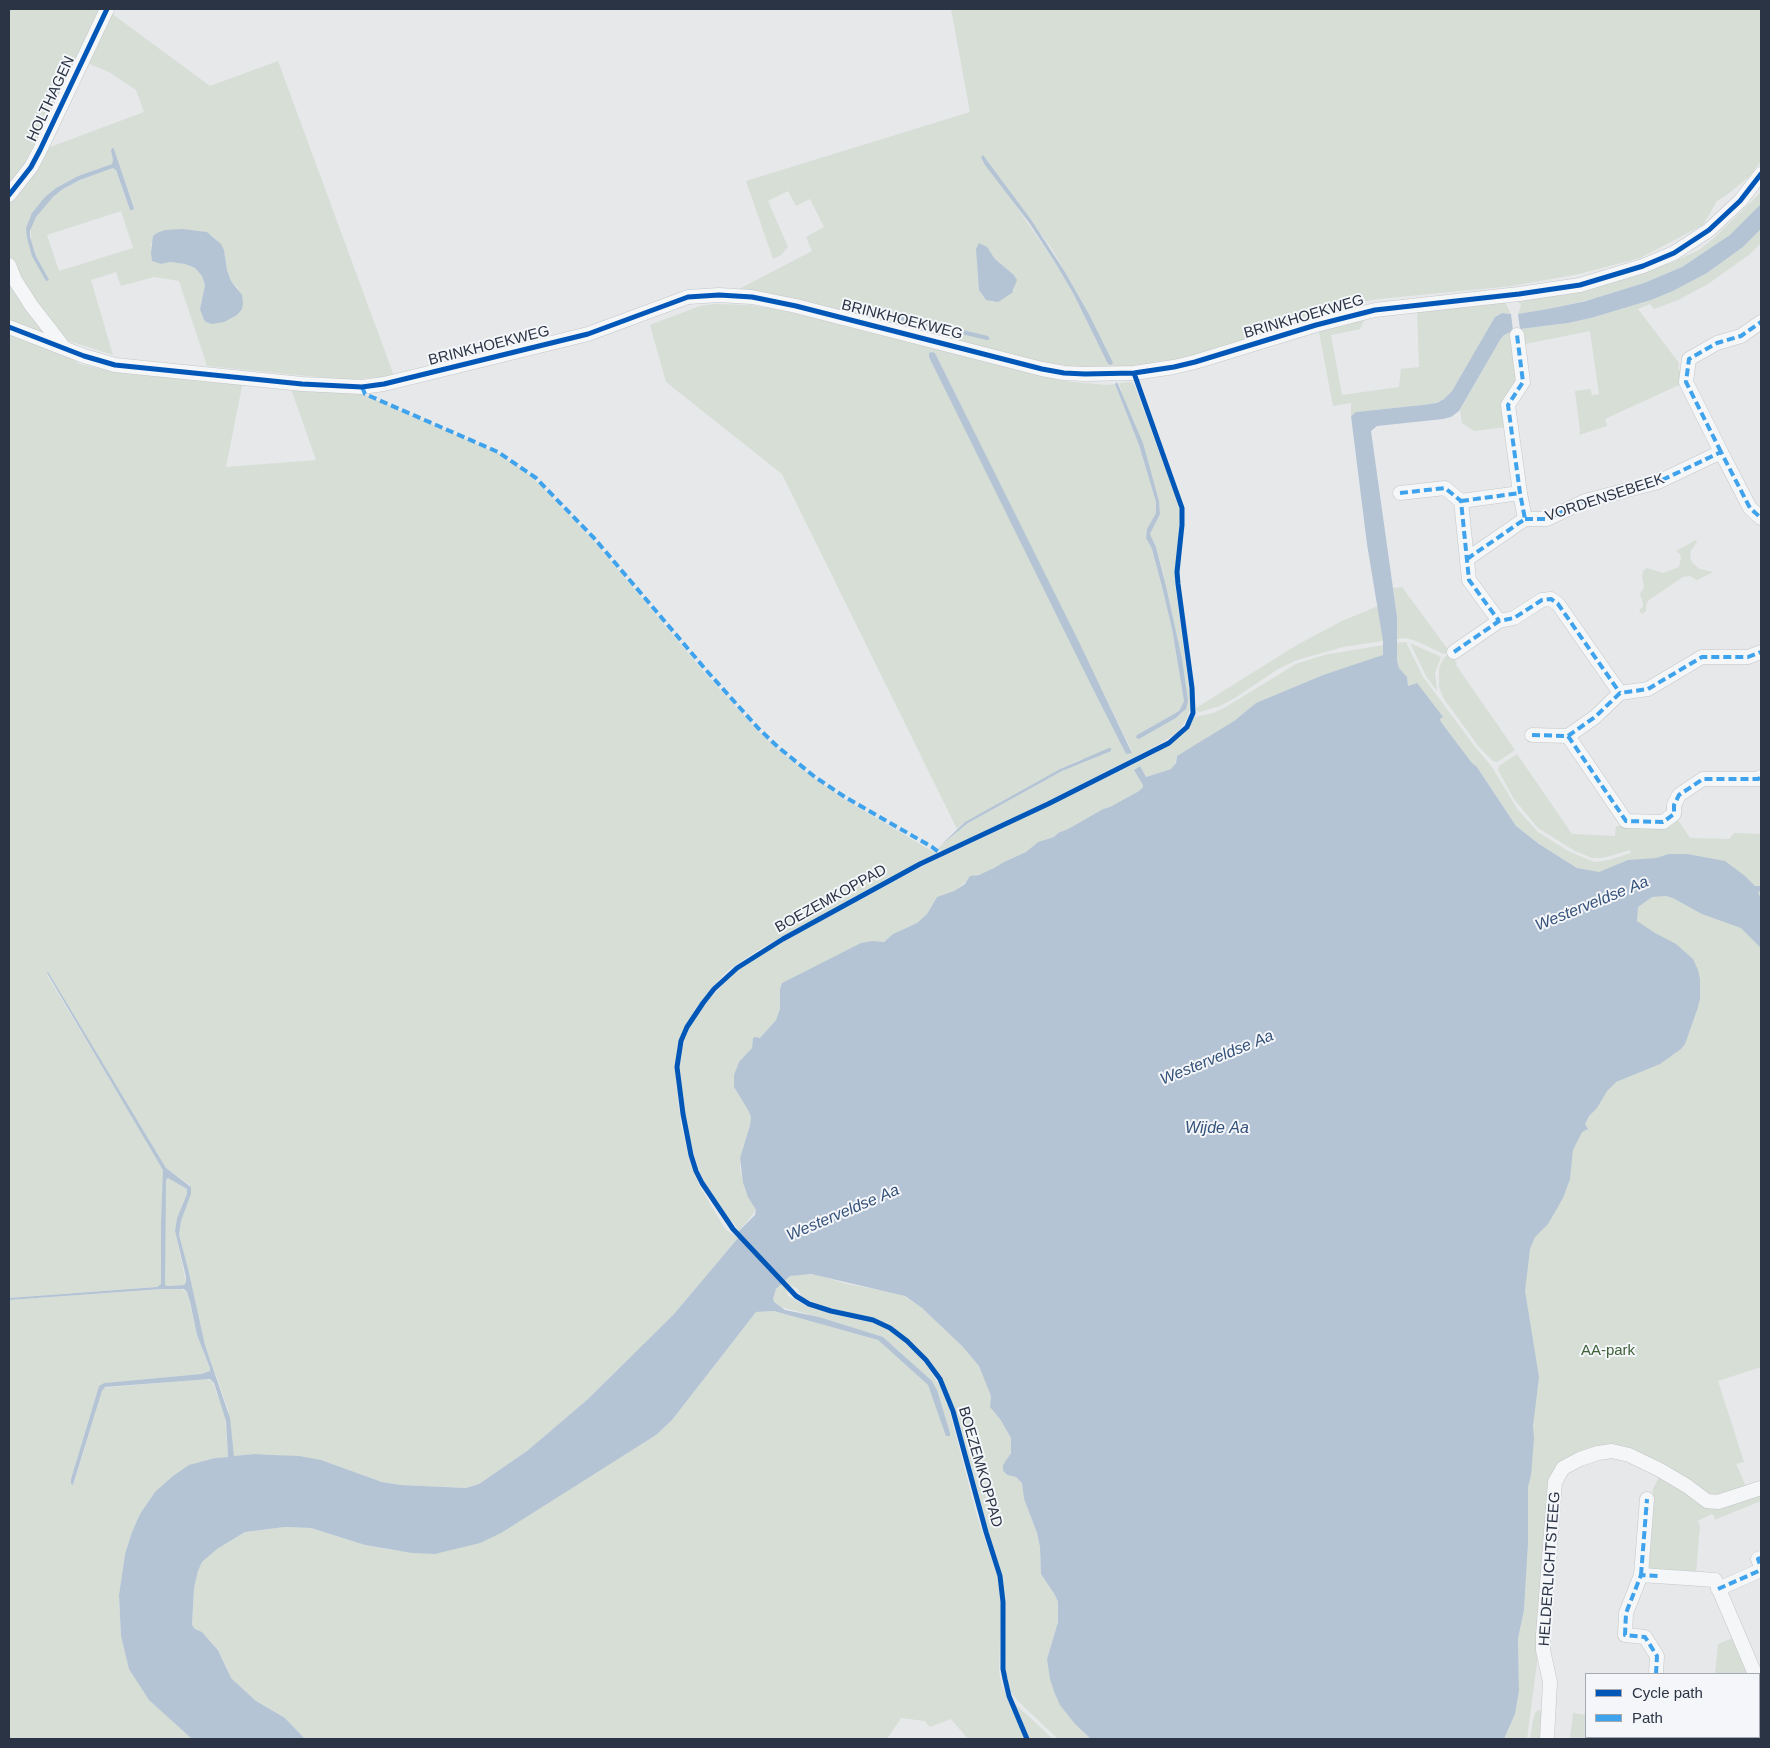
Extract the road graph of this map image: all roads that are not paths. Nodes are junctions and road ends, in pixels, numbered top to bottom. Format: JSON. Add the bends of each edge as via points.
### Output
{"nodes":[{"id":1,"x":107,"y":9,"type":"edge"},
{"id":2,"x":1761,"y":174,"type":"edge"},
{"id":3,"x":9,"y":195,"type":"edge"},
{"id":4,"x":9,"y":265,"type":"edge"},
{"id":5,"x":1761,"y":322,"type":"edge"},
{"id":6,"x":9,"y":327,"type":"edge"},
{"id":7,"x":1517,"y":335,"type":"dead end"},
{"id":8,"x":64,"y":348,"type":"junction"},
{"id":9,"x":1721,"y":452,"type":"junction"},
{"id":10,"x":1400,"y":493,"type":"dead end"},
{"id":11,"x":1520,"y":493,"type":"junction"},
{"id":12,"x":1461,"y":501,"type":"junction"},
{"id":13,"x":1761,"y":518,"type":"edge"},
{"id":14,"x":1525,"y":519,"type":"junction"},
{"id":15,"x":1467,"y":559,"type":"junction"},
{"id":16,"x":1499,"y":621,"type":"junction"},
{"id":17,"x":1454,"y":652,"type":"dead end"},
{"id":18,"x":1761,"y":652,"type":"edge"},
{"id":19,"x":1620,"y":693,"type":"junction"},
{"id":20,"x":1532,"y":735,"type":"dead end"},
{"id":21,"x":1568,"y":736,"type":"junction"},
{"id":22,"x":1761,"y":777,"type":"edge"},
{"id":23,"x":1761,"y":1488,"type":"edge"},
{"id":24,"x":1647,"y":1499,"type":"dead end"},
{"id":25,"x":1761,"y":1558,"type":"edge"},
{"id":26,"x":1761,"y":1569,"type":"edge"},
{"id":27,"x":1641,"y":1575,"type":"junction"},
{"id":28,"x":1718,"y":1589,"type":"junction"},
{"id":29,"x":1656,"y":1673,"type":"edge"},
{"id":30,"x":1755,"y":1673,"type":"edge"},
{"id":31,"x":1547,"y":1739,"type":"edge"}],
"edges":[{"from":1,"to":3,"type":"street","name":"HOLTHAGEN","via":[[40,150]]},
{"from":2,"to":8,"type":"street","name":"BRINKHOEKWEG","via":[[1740,201],[1709,230],[1674,253],[1643,266],[1580,285],[1374,310],[1195,362],[1134,372],[1064,373],[796,306],[719,295],[688,297],[588,334],[362,387],[302,384],[115,364]]},
{"from":4,"to":8,"type":"street","via":[[31,306]]},
{"from":5,"to":9,"type":"street","via":[[1741,336],[1718,343],[1689,359],[1686,382]]},
{"from":6,"to":8,"type":"street","name":"BRINKHOEKWEG"},
{"from":7,"to":11,"type":"street","name":"VORDENSEBEEK","via":[[1523,382],[1508,405]]},
{"from":9,"to":13,"type":"street","via":[[1750,508]]},
{"from":9,"to":14,"type":"street","name":"VORDENSEBEEK","via":[[1658,482],[1585,501],[1547,519]]},
{"from":10,"to":12,"type":"street","via":[[1445,488]]},
{"from":11,"to":12,"type":"street"},
{"from":11,"to":14,"type":"street","name":"VORDENSEBEEK"},
{"from":12,"to":15,"type":"street"},
{"from":14,"to":15,"type":"street","name":"VORDENSEBEEK"},
{"from":15,"to":16,"type":"street","via":[[1469,580]]},
{"from":16,"to":17,"type":"street"},
{"from":16,"to":19,"type":"street","via":[[1514,618],[1542,600],[1551,599],[1558,604]]},
{"from":18,"to":19,"type":"street","via":[[1748,657],[1702,657],[1648,689]]},
{"from":19,"to":21,"type":"street","via":[[1595,717]]},
{"from":20,"to":21,"type":"street"},
{"from":21,"to":22,"type":"street","via":[[1626,822],[1663,822],[1674,814],[1679,795],[1703,779]]},
{"from":23,"to":31,"type":"street","name":"HELDERLICHTSTEEG","via":[[1718,1502],[1707,1502],[1660,1470],[1629,1455],[1612,1451],[1580,1459],[1563,1468],[1555,1482],[1543,1635],[1551,1693]]},
{"from":24,"to":27,"type":"street"},
{"from":25,"to":26,"type":"street","via":[[1758,1560]]},
{"from":26,"to":28,"type":"street"},
{"from":27,"to":28,"type":"street","via":[[1714,1580]]},
{"from":27,"to":29,"type":"street","via":[[1626,1613],[1625,1635],[1645,1637],[1657,1656]]},
{"from":28,"to":30,"type":"street"}]}
